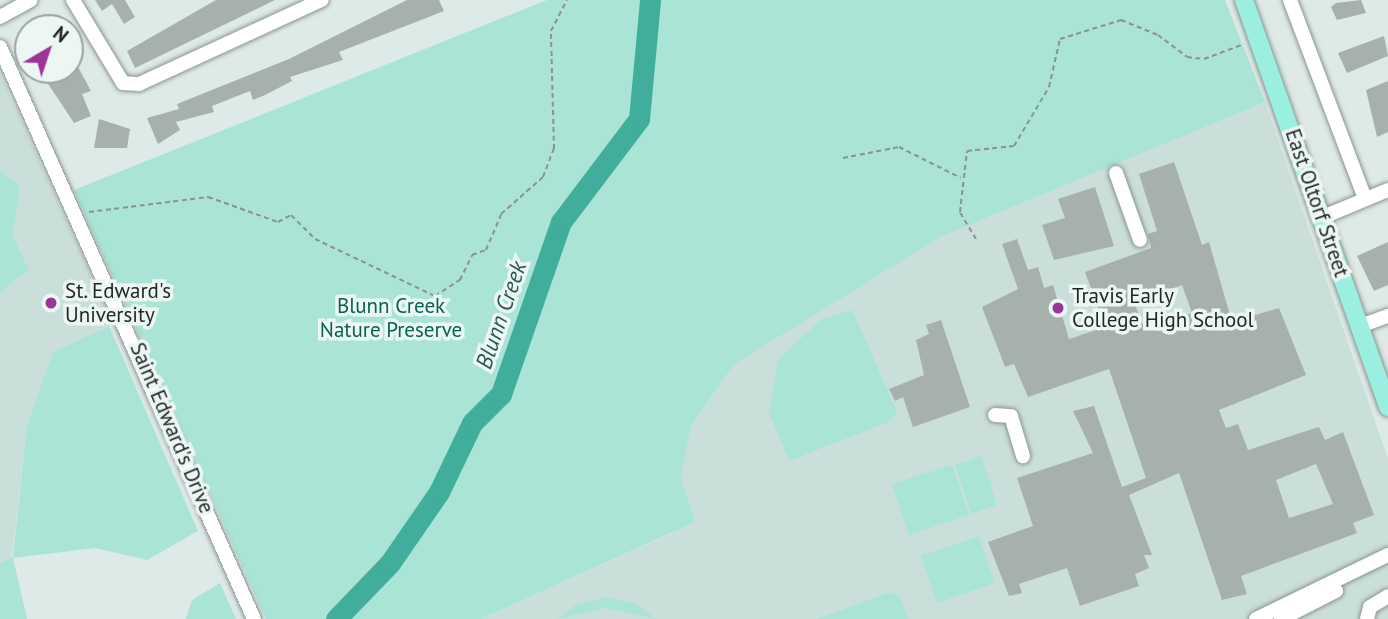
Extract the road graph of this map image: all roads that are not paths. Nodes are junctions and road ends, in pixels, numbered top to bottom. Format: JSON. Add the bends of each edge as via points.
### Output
{"nodes":[{"id":1,"x":31,"y":0,"type":"edge"},
{"id":2,"x":73,"y":0,"type":"edge"},
{"id":3,"x":322,"y":0,"type":"edge"},
{"id":4,"x":1244,"y":0,"type":"edge"},
{"id":5,"x":1290,"y":0,"type":"edge"},
{"id":6,"x":0,"y":17,"type":"edge"},
{"id":7,"x":0,"y":47,"type":"edge"},
{"id":8,"x":1116,"y":173,"type":"dead end"},
{"id":9,"x":1388,"y":190,"type":"edge"},
{"id":10,"x":1365,"y":199,"type":"junction"},
{"id":11,"x":1323,"y":217,"type":"junction"},
{"id":12,"x":1140,"y":240,"type":"dead end"},
{"id":13,"x":1388,"y":316,"type":"edge"},
{"id":14,"x":1360,"y":326,"type":"junction"},
{"id":15,"x":1388,"y":407,"type":"edge"},
{"id":16,"x":995,"y":415,"type":"dead end"},
{"id":17,"x":1023,"y":456,"type":"dead end"},
{"id":18,"x":1388,"y":555,"type":"edge"},
{"id":19,"x":1388,"y":565,"type":"edge"},
{"id":20,"x":1388,"y":596,"type":"edge"},
{"id":21,"x":254,"y":619,"type":"edge"},
{"id":22,"x":1256,"y":619,"type":"edge"},
{"id":23,"x":1281,"y":619,"type":"edge"},
{"id":24,"x":1367,"y":619,"type":"edge"}],
"edges":[{"from":1,"to":6,"type":"street"},
{"from":2,"to":3,"type":"street","via":[[122,83],[139,84]]},
{"from":4,"to":11,"type":"main road","name":"East Oltorf Street"},
{"from":5,"to":10,"type":"street"},
{"from":7,"to":21,"type":"street","name":"Saint Edward's Drive","via":[[71,213],[134,337]]},
{"from":8,"to":12,"type":"street"},
{"from":9,"to":10,"type":"street"},
{"from":10,"to":11,"type":"street"},
{"from":11,"to":14,"type":"main road","name":"East Oltorf Street"},
{"from":13,"to":14,"type":"street"},
{"from":14,"to":15,"type":"main road","name":"East Oltorf Street"},
{"from":16,"to":17,"type":"street","via":[[1011,416]]},
{"from":18,"to":22,"type":"street"},
{"from":19,"to":23,"type":"street"},
{"from":20,"to":24,"type":"street","via":[[1370,607]]}]}
